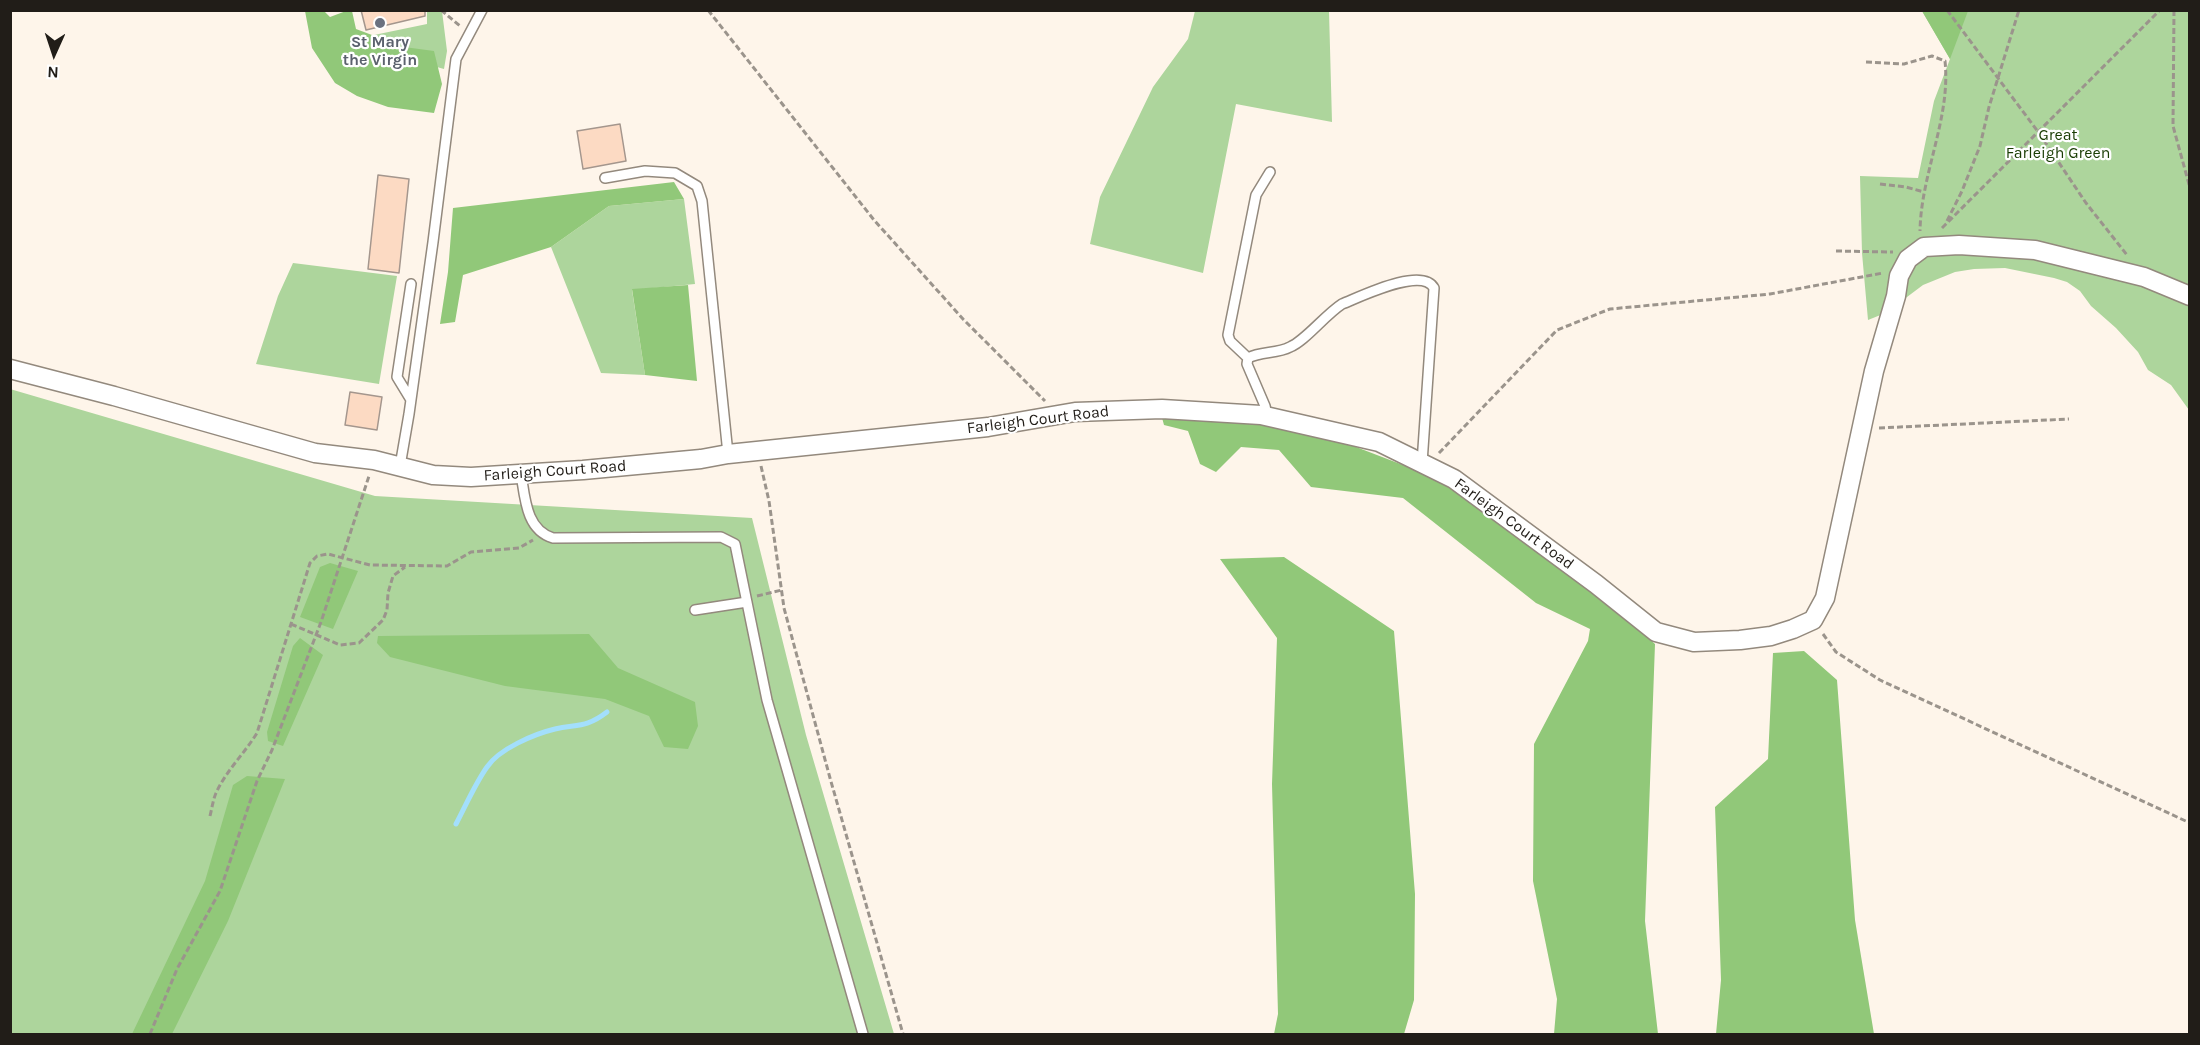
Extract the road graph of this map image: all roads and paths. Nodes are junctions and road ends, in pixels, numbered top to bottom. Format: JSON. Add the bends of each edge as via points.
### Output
{"nodes":[{"id":1,"x":441,"y":10,"type":"edge"},
{"id":2,"x":482,"y":10,"type":"edge"},
{"id":3,"x":708,"y":10,"type":"edge"},
{"id":4,"x":1947,"y":10,"type":"edge"},
{"id":5,"x":2019,"y":10,"type":"edge"},
{"id":6,"x":2160,"y":10,"type":"edge"},
{"id":7,"x":2174,"y":10,"type":"edge"},
{"id":8,"x":470,"y":31,"type":"junction"},
{"id":9,"x":1866,"y":62,"type":"dead end"},
{"id":10,"x":1997,"y":78,"type":"junction"},
{"id":11,"x":2039,"y":133,"type":"junction"},
{"id":12,"x":1270,"y":172,"type":"dead end"},
{"id":13,"x":605,"y":178,"type":"dead end"},
{"id":14,"x":1880,"y":184,"type":"dead end"},
{"id":15,"x":2190,"y":188,"type":"edge"},
{"id":16,"x":1924,"y":192,"type":"junction"},
{"id":17,"x":1944,"y":226,"type":"junction"},
{"id":18,"x":1924,"y":247,"type":"junction"},
{"id":19,"x":1836,"y":252,"type":"dead end"},
{"id":20,"x":1905,"y":264,"type":"junction"},
{"id":21,"x":2144,"y":277,"type":"junction"},
{"id":22,"x":411,"y":284,"type":"dead end"},
{"id":23,"x":2190,"y":296,"type":"edge"},
{"id":24,"x":1248,"y":358,"type":"junction"},
{"id":25,"x":10,"y":369,"type":"edge"},
{"id":26,"x":411,"y":400,"type":"junction"},
{"id":27,"x":1059,"y":415,"type":"junction"},
{"id":28,"x":1267,"y":416,"type":"junction"},
{"id":29,"x":2069,"y":419,"type":"dead end"},
{"id":30,"x":1862,"y":426,"type":"junction"},
{"id":31,"x":758,"y":452,"type":"junction"},
{"id":32,"x":728,"y":454,"type":"junction"},
{"id":33,"x":374,"y":460,"type":"junction"},
{"id":34,"x":1425,"y":464,"type":"junction"},
{"id":35,"x":400,"y":466,"type":"junction"},
{"id":36,"x":521,"y":474,"type":"junction"},
{"id":37,"x":542,"y":535,"type":"junction"},
{"id":38,"x":342,"y":559,"type":"junction"},
{"id":39,"x":406,"y":566,"type":"junction"},
{"id":40,"x":782,"y":590,"type":"junction"},
{"id":41,"x":746,"y":600,"type":"junction"},
{"id":42,"x":695,"y":610,"type":"dead end"},
{"id":43,"x":1813,"y":620,"type":"junction"},
{"id":44,"x":291,"y":624,"type":"junction"},
{"id":45,"x":316,"y":634,"type":"junction"},
{"id":46,"x":210,"y":816,"type":"dead end"},
{"id":47,"x":2190,"y":823,"type":"edge"},
{"id":48,"x":150,"y":1035,"type":"edge"},
{"id":49,"x":862,"y":1035,"type":"edge"},
{"id":50,"x":903,"y":1035,"type":"edge"}],
"edges":[{"from":1,"to":8,"type":"path"},
{"from":2,"to":8,"type":"lane"},
{"from":3,"to":27,"type":"path","via":[[874,220],[963,319]]},
{"from":4,"to":10,"type":"path"},
{"from":5,"to":10,"type":"path"},
{"from":6,"to":11,"type":"path"},
{"from":7,"to":15,"type":"path","via":[[2173,126]]},
{"from":8,"to":26,"type":"lane","via":[[456,59]]},
{"from":9,"to":16,"type":"path","via":[[1904,64],[1932,56],[1945,61],[1944,105]]},
{"from":10,"to":11,"type":"path"},
{"from":10,"to":17,"type":"path","via":[[1980,146]]},
{"from":11,"to":17,"type":"path"},
{"from":11,"to":21,"type":"path","via":[[2086,203]]},
{"from":12,"to":24,"type":"lane","via":[[1256,195],[1228,335]]},
{"from":13,"to":32,"type":"lane","via":[[645,171],[675,172],[697,186],[702,201]]},
{"from":14,"to":16,"type":"path"},
{"from":16,"to":18,"type":"path","via":[[1920,230]]},
{"from":17,"to":18,"type":"path"},
{"from":18,"to":20,"type":"street"},
{"from":18,"to":21,"type":"street","via":[[2035,250]]},
{"from":19,"to":20,"type":"path","via":[[1900,253]]},
{"from":20,"to":30,"type":"street"},
{"from":20,"to":34,"type":"path","via":[[1770,294],[1610,309],[1557,330]]},
{"from":21,"to":23,"type":"street"},
{"from":22,"to":26,"type":"lane","via":[[397,377]]},
{"from":24,"to":28,"type":"lane"},
{"from":24,"to":34,"type":"lane","via":[[1292,347],[1342,304],[1411,280],[1431,283],[1434,288]]},
{"from":25,"to":33,"type":"street","name":"Farleigh Court Road","via":[[315,453]]},
{"from":26,"to":35,"type":"lane"},
{"from":27,"to":28,"type":"street","name":"Farleigh Court Road","via":[[1162,409]]},
{"from":27,"to":31,"type":"street","name":"Farleigh Court Road","via":[[988,427]]},
{"from":28,"to":34,"type":"street","name":"Farleigh Court Road","via":[[1379,442]]},
{"from":29,"to":30,"type":"path"},
{"from":30,"to":43,"type":"street","via":[[1825,598]]},
{"from":31,"to":32,"type":"street","name":"Farleigh Court Road"},
{"from":31,"to":40,"type":"path"},
{"from":32,"to":36,"type":"street","name":"Farleigh Court Road"},
{"from":33,"to":35,"type":"street","name":"Farleigh Court Road"},
{"from":33,"to":38,"type":"path"},
{"from":34,"to":43,"type":"street","name":"Farleigh Court Road","via":[[1455,479],[1656,632],[1694,642],[1740,640],[1771,636]]},
{"from":35,"to":36,"type":"street","name":"Farleigh Court Road","via":[[433,475]]},
{"from":36,"to":37,"type":"lane","via":[[530,519]]},
{"from":37,"to":39,"type":"path","via":[[519,548],[471,552],[447,566]]},
{"from":37,"to":41,"type":"lane","via":[[721,537],[735,544]]},
{"from":38,"to":39,"type":"path"},
{"from":38,"to":44,"type":"path","via":[[328,554],[317,556],[310,563]]},
{"from":38,"to":45,"type":"path"},
{"from":39,"to":45,"type":"path","via":[[393,576],[383,620],[358,644],[340,645]]},
{"from":40,"to":41,"type":"path"},
{"from":40,"to":50,"type":"path","via":[[830,778]]},
{"from":41,"to":42,"type":"lane"},
{"from":41,"to":49,"type":"lane","via":[[767,700]]},
{"from":43,"to":47,"type":"path","via":[[1836,652],[1880,680]]},
{"from":44,"to":45,"type":"path"},
{"from":44,"to":46,"type":"path","via":[[257,734],[216,792]]},
{"from":45,"to":48,"type":"path","via":[[257,781],[220,891],[177,969]]}]}
